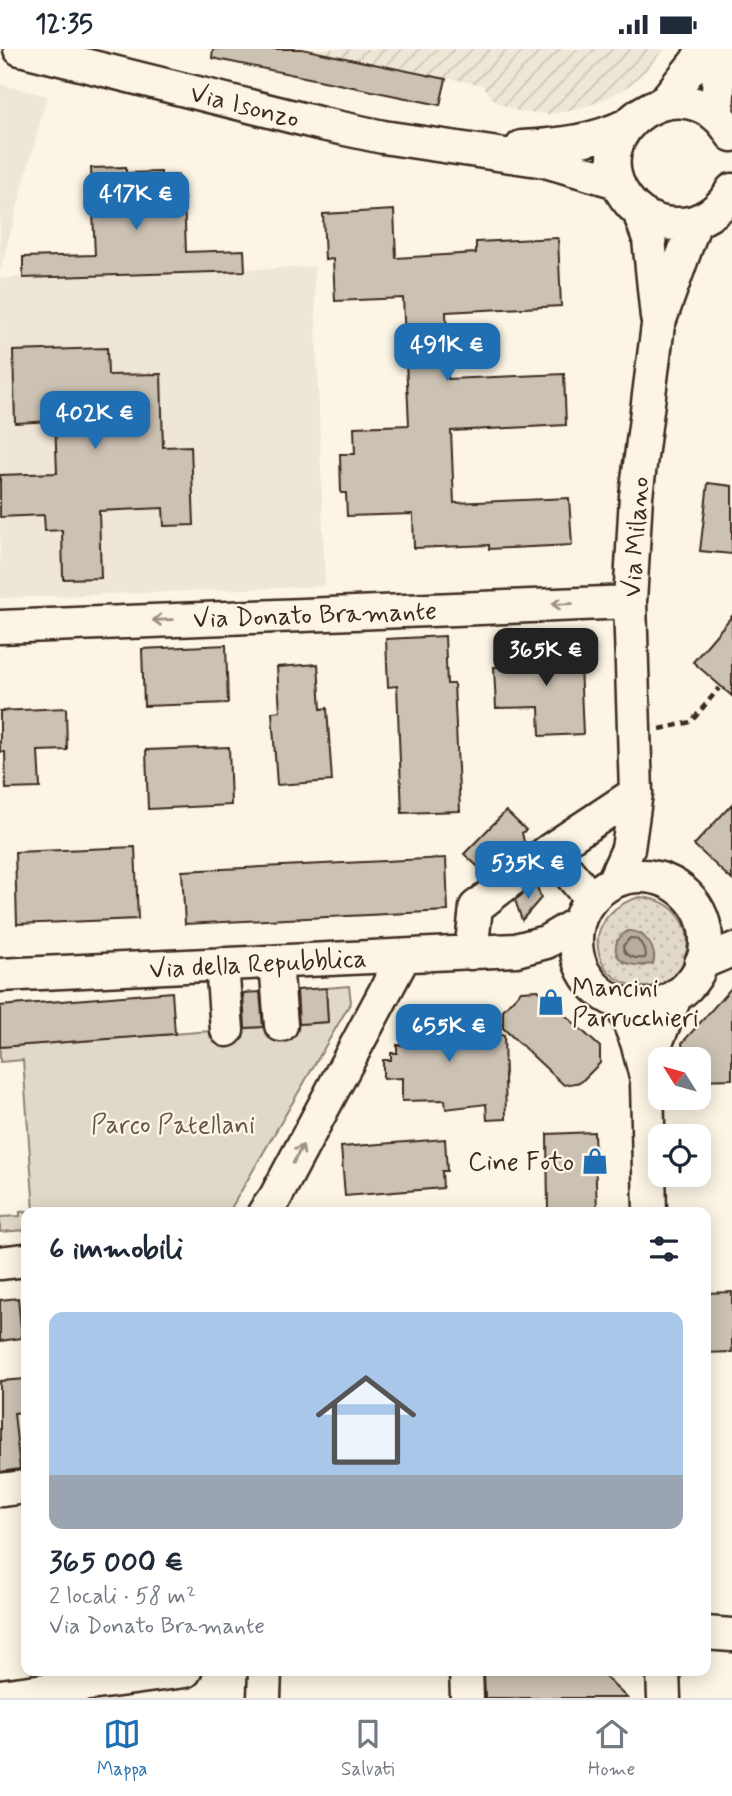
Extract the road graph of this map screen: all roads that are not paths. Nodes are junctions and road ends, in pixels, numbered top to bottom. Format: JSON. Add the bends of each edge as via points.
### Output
{"nodes":[{"id":1,"x":20,"y":49,"type":"edge"},
{"id":2,"x":703,"y":49,"type":"edge"},
{"id":3,"x":720,"y":49,"type":"edge"},
{"id":4,"x":664,"y":102,"type":"junction"},
{"id":5,"x":629,"y":124,"type":"junction"},
{"id":6,"x":724,"y":125,"type":"edge"},
{"id":7,"x":472,"y":149,"type":"junction"},
{"id":8,"x":617,"y":182,"type":"junction"},
{"id":9,"x":732,"y":191,"type":"edge"},
{"id":10,"x":639,"y":212,"type":"junction"},
{"id":11,"x":695,"y":222,"type":"junction"},
{"id":12,"x":658,"y":325,"type":"junction"},
{"id":13,"x":630,"y":601,"type":"junction"},
{"id":14,"x":0,"y":627,"type":"edge"},
{"id":15,"x":636,"y":793,"type":"junction"},
{"id":16,"x":550,"y":850,"type":"junction"},
{"id":17,"x":665,"y":881,"type":"junction"},
{"id":18,"x":594,"y":901,"type":"junction"},
{"id":19,"x":702,"y":920,"type":"junction"},
{"id":20,"x":732,"y":930,"type":"edge"},
{"id":21,"x":516,"y":950,"type":"junction"},
{"id":22,"x":732,"y":950,"type":"edge"},
{"id":23,"x":471,"y":953,"type":"junction"},
{"id":24,"x":404,"y":956,"type":"junction"},
{"id":25,"x":276,"y":962,"type":"junction"},
{"id":26,"x":701,"y":963,"type":"junction"},
{"id":27,"x":222,"y":964,"type":"junction"},
{"id":28,"x":584,"y":973,"type":"junction"},
{"id":29,"x":0,"y":975,"type":"edge"},
{"id":30,"x":676,"y":995,"type":"junction"},
{"id":31,"x":621,"y":1003,"type":"junction"},
{"id":32,"x":281,"y":1025,"type":"dead end"},
{"id":33,"x":226,"y":1030,"type":"dead end"},
{"id":34,"x":647,"y":1082,"type":"junction"},
{"id":35,"x":268,"y":1207,"type":"edge"},
{"id":36,"x":650,"y":1207,"type":"edge"},
{"id":37,"x":21,"y":1261,"type":"edge"},
{"id":38,"x":0,"y":1263,"type":"edge"},
{"id":39,"x":21,"y":1488,"type":"edge"},
{"id":40,"x":0,"y":1490,"type":"edge"},
{"id":41,"x":711,"y":1633,"type":"edge"},
{"id":42,"x":732,"y":1635,"type":"edge"},
{"id":43,"x":152,"y":1676,"type":"edge"},
{"id":44,"x":265,"y":1676,"type":"edge"},
{"id":45,"x":466,"y":1676,"type":"edge"},
{"id":46,"x":663,"y":1676,"type":"edge"},
{"id":47,"x":15,"y":1696,"type":"edge"},
{"id":48,"x":264,"y":1698,"type":"edge"},
{"id":49,"x":467,"y":1698,"type":"edge"},
{"id":50,"x":664,"y":1698,"type":"edge"}],
"edges":[{"from":1,"to":7,"type":"street","name":"Via Isonzo","via":[[322,124]]},
{"from":2,"to":4,"type":"street"},
{"from":3,"to":6,"type":"street"},
{"from":4,"to":5,"type":"street","name":"Via Isonzo"},
{"from":4,"to":6,"type":"street","via":[[701,106]]},
{"from":5,"to":7,"type":"street","name":"Via Isonzo","via":[[606,135],[556,146]]},
{"from":5,"to":8,"type":"street","via":[[618,142]]},
{"from":7,"to":8,"type":"street","name":"Via Isonzo","via":[[545,161]]},
{"from":8,"to":10,"type":"street"},
{"from":9,"to":11,"type":"street","via":[[716,211]]},
{"from":10,"to":11,"type":"street","via":[[666,224]]},
{"from":10,"to":12,"type":"street","name":"Via Milano","via":[[649,239]]},
{"from":11,"to":12,"type":"street","name":"Via Milano"},
{"from":12,"to":13,"type":"street","name":"Via Milano","via":[[636,496]]},
{"from":13,"to":14,"type":"street","name":"Via Donato Bramante","one_way":true},
{"from":13,"to":15,"type":"street","name":"Via Milano"},
{"from":15,"to":16,"type":"street"},
{"from":15,"to":17,"type":"street","name":"Via Milano","via":[[649,856]]},
{"from":15,"to":18,"type":"street","name":"Via Milano","via":[[628,849]]},
{"from":16,"to":18,"type":"street"},
{"from":16,"to":23,"type":"street","via":[[476,907]]},
{"from":17,"to":18,"type":"street","via":[[639,876]]},
{"from":17,"to":19,"type":"street","via":[[681,890]]},
{"from":18,"to":21,"type":"street","name":"Via della Repubblica","via":[[546,942]]},
{"from":18,"to":28,"type":"street","via":[[576,949]]},
{"from":19,"to":20,"type":"street"},
{"from":19,"to":26,"type":"street"},
{"from":21,"to":23,"type":"street","name":"Via della Repubblica"},
{"from":21,"to":28,"type":"street","name":"Via della Repubblica"},
{"from":22,"to":26,"type":"street"},
{"from":23,"to":24,"type":"street","name":"Via della Repubblica"},
{"from":24,"to":25,"type":"street","name":"Via della Repubblica"},
{"from":35,"to":24,"type":"street","one_way":true},
{"from":25,"to":27,"type":"street","name":"Via della Repubblica"},
{"from":25,"to":32,"type":"street"},
{"from":26,"to":30,"type":"street"},
{"from":27,"to":29,"type":"street","name":"Via della Repubblica"},
{"from":27,"to":33,"type":"street"},
{"from":28,"to":31,"type":"street","via":[[606,996]]},
{"from":30,"to":31,"type":"street","via":[[650,1005]]},
{"from":30,"to":34,"type":"street","via":[[656,1042]]},
{"from":31,"to":34,"type":"street"},
{"from":34,"to":36,"type":"street"},
{"from":37,"to":38,"type":"street"},
{"from":39,"to":40,"type":"street"},
{"from":41,"to":42,"type":"street"},
{"from":43,"to":47,"type":"street"},
{"from":44,"to":48,"type":"street"},
{"from":45,"to":49,"type":"street"},
{"from":46,"to":50,"type":"street"}]}
